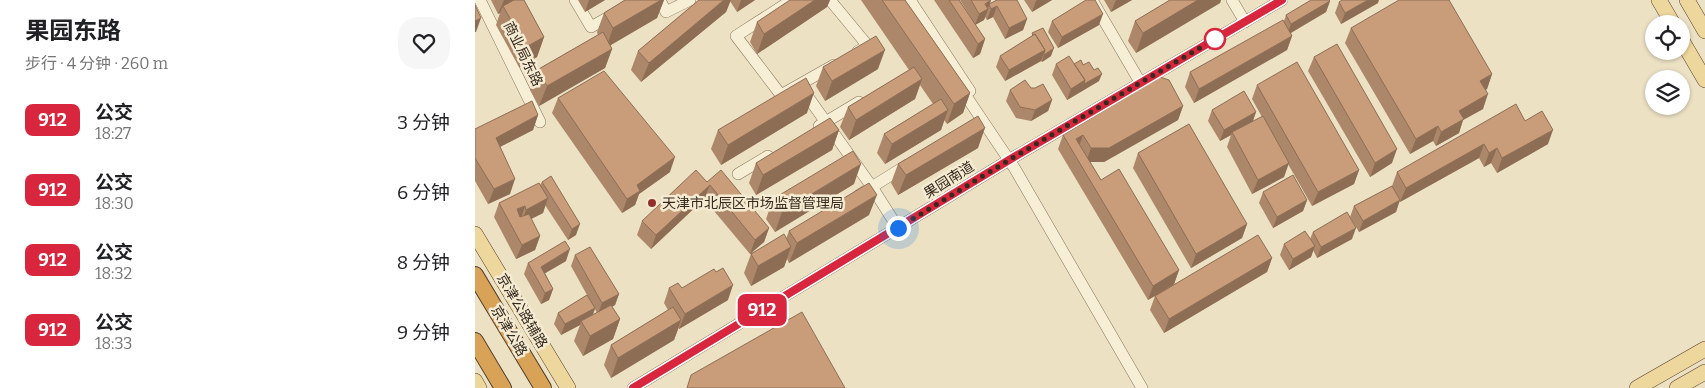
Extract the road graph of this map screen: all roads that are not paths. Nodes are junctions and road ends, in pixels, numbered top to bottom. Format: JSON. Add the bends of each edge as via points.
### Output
{"nodes":[{"id":1,"x":480,"y":0,"type":"edge"},
{"id":2,"x":575,"y":0,"type":"edge"},
{"id":3,"x":639,"y":0,"type":"edge"},
{"id":4,"x":659,"y":0,"type":"edge"},
{"id":5,"x":690,"y":0,"type":"edge"},
{"id":6,"x":792,"y":0,"type":"edge"},
{"id":7,"x":830,"y":0,"type":"edge"},
{"id":8,"x":902,"y":0,"type":"edge"},
{"id":9,"x":909,"y":0,"type":"edge"},
{"id":10,"x":1092,"y":0,"type":"edge"},
{"id":11,"x":1232,"y":0,"type":"edge"},
{"id":12,"x":1659,"y":0,"type":"edge"},
{"id":13,"x":1687,"y":0,"type":"edge"},
{"id":14,"x":1275,"y":1,"type":"edge"},
{"id":15,"x":1668,"y":15,"type":"edge"},
{"id":16,"x":1243,"y":19,"type":"junction"},
{"id":17,"x":1705,"y":31,"type":"edge"},
{"id":18,"x":1690,"y":54,"type":"edge"},
{"id":19,"x":1139,"y":80,"type":"junction"},
{"id":20,"x":1705,"y":80,"type":"edge"},
{"id":21,"x":799,"y":84,"type":"junction"},
{"id":22,"x":865,"y":98,"type":"edge"},
{"id":23,"x":540,"y":122,"type":"edge"},
{"id":24,"x":825,"y":122,"type":"junction"},
{"id":25,"x":809,"y":132,"type":"edge"},
{"id":26,"x":777,"y":151,"type":"edge"},
{"id":27,"x":920,"y":157,"type":"edge"},
{"id":28,"x":1011,"y":157,"type":"junction"},
{"id":29,"x":738,"y":174,"type":"dead end"},
{"id":30,"x":871,"y":187,"type":"junction"},
{"id":31,"x":848,"y":202,"type":"edge"},
{"id":32,"x":897,"y":226,"type":"junction"},
{"id":33,"x":475,"y":234,"type":"edge"},
{"id":34,"x":475,"y":275,"type":"edge"},
{"id":35,"x":475,"y":341,"type":"edge"},
{"id":36,"x":1705,"y":349,"type":"edge"},
{"id":37,"x":1705,"y":372,"type":"edge"},
{"id":38,"x":475,"y":381,"type":"edge"},
{"id":39,"x":479,"y":388,"type":"edge"},
{"id":40,"x":503,"y":388,"type":"edge"},
{"id":41,"x":543,"y":388,"type":"edge"},
{"id":42,"x":568,"y":388,"type":"edge"},
{"id":43,"x":624,"y":388,"type":"edge"},
{"id":44,"x":633,"y":388,"type":"edge"},
{"id":45,"x":1141,"y":388,"type":"edge"},
{"id":46,"x":1148,"y":388,"type":"edge"},
{"id":47,"x":1637,"y":388,"type":"edge"},
{"id":48,"x":1677,"y":388,"type":"edge"}],
"edges":[{"from":1,"to":23,"type":"street","name":"商业局东路"},
{"from":2,"to":3,"type":"street","via":[[591,27]]},
{"from":4,"to":5,"type":"street","via":[[667,12]]},
{"from":6,"to":21,"type":"street","via":[[736,36],[781,95]]},
{"from":7,"to":21,"type":"street","via":[[868,46]]},
{"from":8,"to":28,"type":"street"},
{"from":9,"to":28,"type":"street"},
{"from":10,"to":19,"type":"street"},
{"from":11,"to":16,"type":"street"},
{"from":12,"to":15,"type":"main road"},
{"from":13,"to":17,"type":"main road"},
{"from":14,"to":16,"type":"street","name":"果园南道"},
{"from":16,"to":19,"type":"street","name":"果园南道"},
{"from":18,"to":20,"type":"main road"},
{"from":19,"to":28,"type":"street","name":"果园南道"},
{"from":21,"to":24,"type":"street"},
{"from":22,"to":24,"type":"street"},
{"from":24,"to":25,"type":"street"},
{"from":24,"to":30,"type":"street"},
{"from":26,"to":29,"type":"street"},
{"from":27,"to":30,"type":"street"},
{"from":28,"to":32,"type":"street","name":"果园南道"},
{"from":28,"to":45,"type":"street"},
{"from":28,"to":46,"type":"street"},
{"from":30,"to":31,"type":"street"},
{"from":30,"to":32,"type":"street"},
{"from":32,"to":43,"type":"street","name":"果园南道"},
{"from":32,"to":44,"type":"street","name":"果园南道"},
{"from":33,"to":42,"type":"main road","name":"京津公路辅路"},
{"from":34,"to":41,"type":"highway","name":"京津公路"},
{"from":35,"to":40,"type":"highway"},
{"from":36,"to":47,"type":"main road"},
{"from":37,"to":48,"type":"main road"},
{"from":38,"to":39,"type":"main road"}]}
